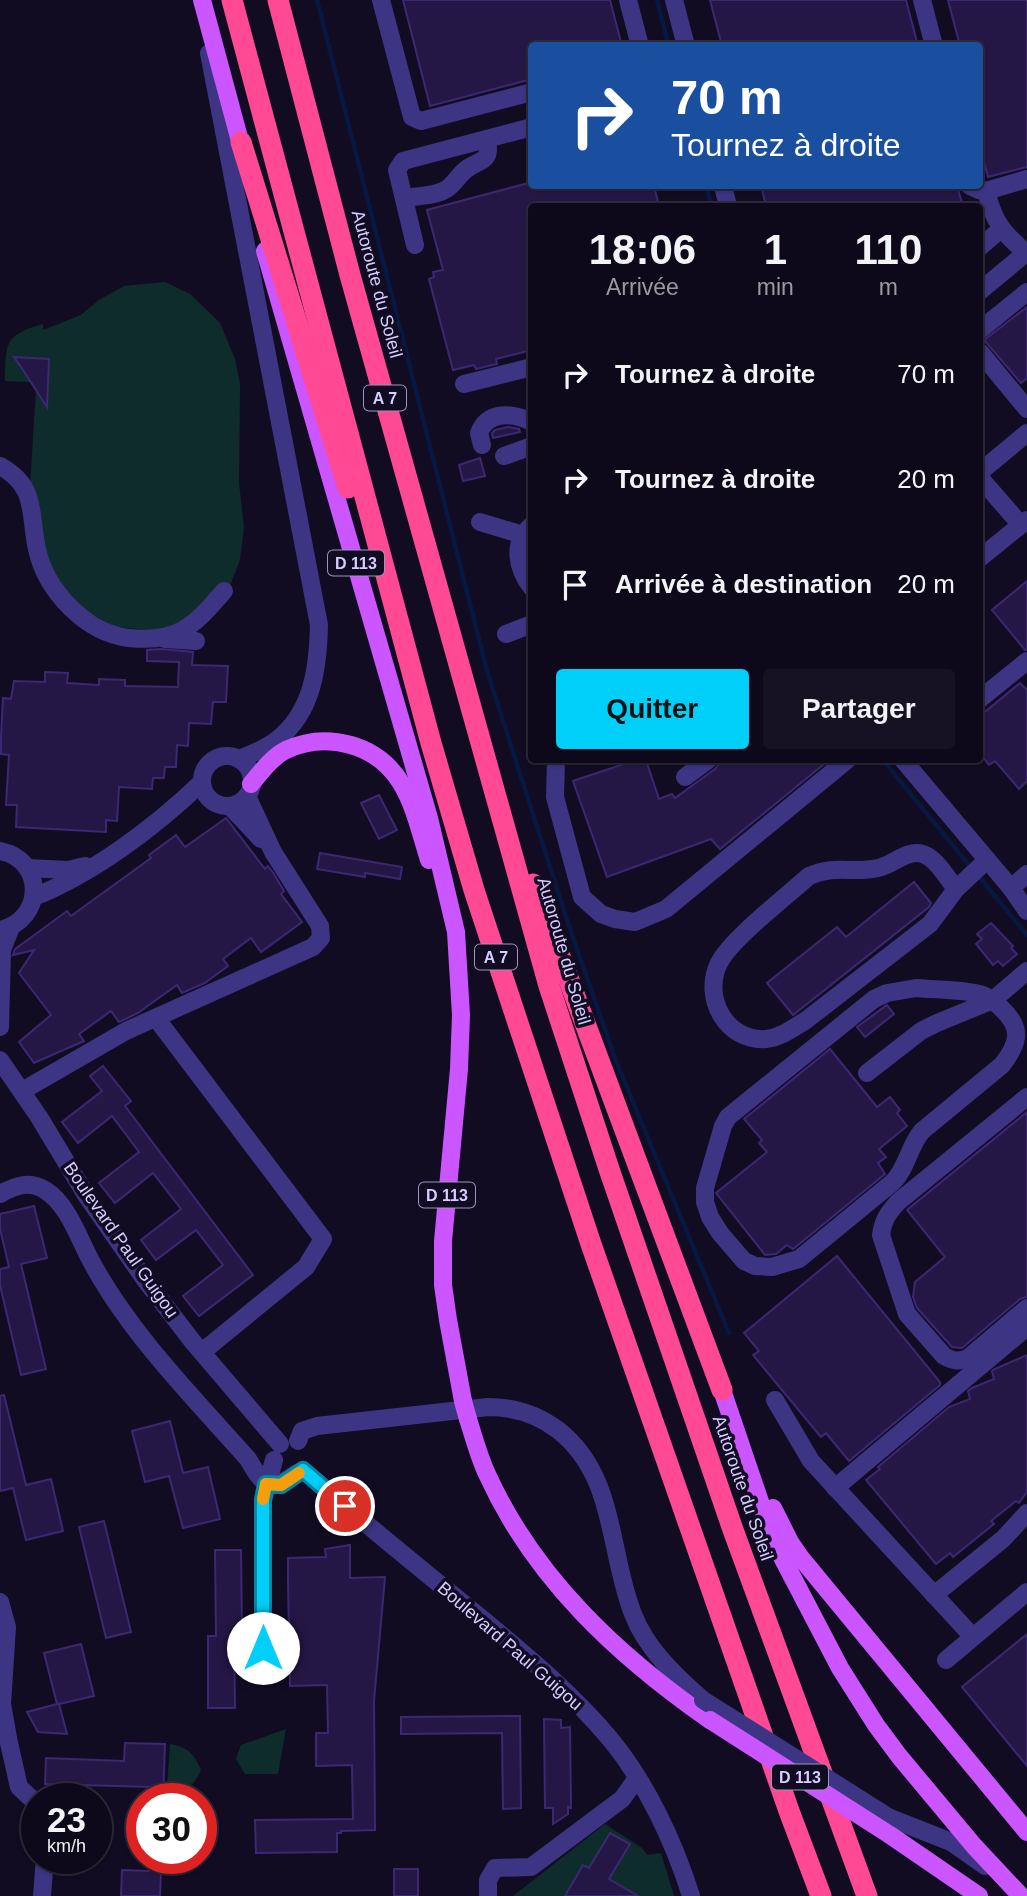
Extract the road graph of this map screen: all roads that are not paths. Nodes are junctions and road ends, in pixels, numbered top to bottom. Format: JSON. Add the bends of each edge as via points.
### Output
{"nodes":[{"id":1,"x":201,"y":0,"type":"edge"},
{"id":2,"x":232,"y":0,"type":"edge"},
{"id":3,"x":278,"y":0,"type":"edge"},
{"id":4,"x":381,"y":0,"type":"edge"},
{"id":5,"x":628,"y":0,"type":"edge"},
{"id":6,"x":674,"y":0,"type":"edge"},
{"id":7,"x":922,"y":0,"type":"edge"},
{"id":8,"x":639,"y":42,"type":"edge"},
{"id":9,"x":685,"y":42,"type":"edge"},
{"id":10,"x":933,"y":42,"type":"edge"},
{"id":11,"x":528,"y":93,"type":"edge"},
{"id":12,"x":528,"y":128,"type":"edge"},
{"id":13,"x":487,"y":139,"type":"junction"},
{"id":14,"x":241,"y":142,"type":"junction"},
{"id":15,"x":1027,"y":179,"type":"edge"},
{"id":16,"x":983,"y":187,"type":"edge"},
{"id":17,"x":979,"y":189,"type":"edge"},
{"id":18,"x":404,"y":198,"type":"junction"},
{"id":19,"x":1000,"y":230,"type":"junction"},
{"id":20,"x":983,"y":244,"type":"edge"},
{"id":21,"x":415,"y":245,"type":"dead end"},
{"id":22,"x":1026,"y":253,"type":"edge"},
{"id":23,"x":983,"y":289,"type":"edge"},
{"id":24,"x":1027,"y":292,"type":"edge"},
{"id":25,"x":983,"y":329,"type":"edge"},
{"id":26,"x":983,"y":356,"type":"edge"},
{"id":27,"x":528,"y":367,"type":"edge"},
{"id":28,"x":464,"y":384,"type":"dead end"},
{"id":29,"x":1027,"y":409,"type":"edge"},
{"id":30,"x":528,"y":421,"type":"edge"},
{"id":31,"x":1027,"y":433,"type":"edge"},
{"id":32,"x":482,"y":445,"type":"dead end"},
{"id":33,"x":528,"y":447,"type":"edge"},
{"id":34,"x":504,"y":456,"type":"dead end"},
{"id":35,"x":0,"y":466,"type":"edge"},
{"id":36,"x":983,"y":470,"type":"edge"},
{"id":37,"x":983,"y":481,"type":"edge"},
{"id":38,"x":480,"y":522,"type":"dead end"},
{"id":39,"x":1024,"y":523,"type":"edge"},
{"id":40,"x":527,"y":530,"type":"edge"},
{"id":41,"x":983,"y":556,"type":"edge"},
{"id":42,"x":528,"y":583,"type":"edge"},
{"id":43,"x":224,"y":591,"type":"dead end"},
{"id":44,"x":528,"y":626,"type":"edge"},
{"id":45,"x":506,"y":634,"type":"dead end"},
{"id":46,"x":164,"y":639,"type":"junction"},
{"id":47,"x":197,"y":641,"type":"dead end"},
{"id":48,"x":1027,"y":661,"type":"edge"},
{"id":49,"x":983,"y":696,"type":"edge"},
{"id":50,"x":431,"y":743,"type":"junction"},
{"id":51,"x":239,"y":760,"type":"junction"},
{"id":52,"x":556,"y":763,"type":"edge"},
{"id":53,"x":704,"y":763,"type":"edge"},
{"id":54,"x":843,"y":763,"type":"edge"},
{"id":55,"x":907,"y":763,"type":"edge"},
{"id":56,"x":685,"y":777,"type":"dead end"},
{"id":57,"x":201,"y":782,"type":"junction"},
{"id":58,"x":249,"y":790,"type":"junction"},
{"id":59,"x":496,"y":794,"type":"junction"},
{"id":60,"x":211,"y":801,"type":"junction"},
{"id":61,"x":230,"y":806,"type":"junction"},
{"id":62,"x":168,"y":815,"type":"junction"},
{"id":63,"x":0,"y":851,"type":"edge"},
{"id":64,"x":273,"y":852,"type":"junction"},
{"id":65,"x":987,"y":860,"type":"junction"},
{"id":66,"x":98,"y":862,"type":"junction"},
{"id":67,"x":27,"y":868,"type":"junction"},
{"id":68,"x":1027,"y":874,"type":"edge"},
{"id":69,"x":1011,"y":888,"type":"junction"},
{"id":70,"x":956,"y":889,"type":"junction"},
{"id":71,"x":34,"y":897,"type":"junction"},
{"id":72,"x":1027,"y":911,"type":"edge"},
{"id":73,"x":6,"y":928,"type":"edge"},
{"id":74,"x":1027,"y":971,"type":"edge"},
{"id":75,"x":460,"y":987,"type":"junction"},
{"id":76,"x":993,"y":1000,"type":"junction"},
{"id":77,"x":156,"y":1018,"type":"junction"},
{"id":78,"x":0,"y":1027,"type":"edge"},
{"id":79,"x":0,"y":1060,"type":"edge"},
{"id":80,"x":867,"y":1073,"type":"dead end"},
{"id":81,"x":22,"y":1091,"type":"junction"},
{"id":82,"x":1027,"y":1097,"type":"edge"},
{"id":83,"x":0,"y":1194,"type":"edge"},
{"id":84,"x":1027,"y":1308,"type":"edge"},
{"id":85,"x":1027,"y":1327,"type":"edge"},
{"id":86,"x":202,"y":1352,"type":"junction"},
{"id":87,"x":722,"y":1390,"type":"junction"},
{"id":88,"x":775,"y":1400,"type":"dead end"},
{"id":89,"x":281,"y":1450,"type":"junction"},
{"id":90,"x":248,"y":1459,"type":"junction"},
{"id":91,"x":300,"y":1472,"type":"junction"},
{"id":92,"x":266,"y":1484,"type":"junction"},
{"id":93,"x":835,"y":1488,"type":"junction"},
{"id":94,"x":1027,"y":1513,"type":"edge"},
{"id":95,"x":1027,"y":1592,"type":"edge"},
{"id":96,"x":934,"y":1595,"type":"junction"},
{"id":97,"x":0,"y":1602,"type":"edge"},
{"id":98,"x":973,"y":1637,"type":"junction"},
{"id":99,"x":946,"y":1660,"type":"dead end"},
{"id":100,"x":263,"y":1674,"type":"dead end"},
{"id":101,"x":4,"y":1744,"type":"edge"},
{"id":102,"x":637,"y":1777,"type":"junction"},
{"id":103,"x":21,"y":1789,"type":"edge"},
{"id":104,"x":622,"y":1799,"type":"junction"},
{"id":105,"x":653,"y":1806,"type":"junction"},
{"id":106,"x":890,"y":1826,"type":"junction"},
{"id":107,"x":1027,"y":1832,"type":"edge"},
{"id":108,"x":44,"y":1874,"type":"edge"},
{"id":109,"x":1021,"y":1895,"type":"edge"},
{"id":110,"x":43,"y":1896,"type":"edge"},
{"id":111,"x":488,"y":1896,"type":"edge"},
{"id":112,"x":691,"y":1896,"type":"edge"},
{"id":113,"x":821,"y":1896,"type":"edge"},
{"id":114,"x":867,"y":1896,"type":"edge"},
{"id":115,"x":979,"y":1896,"type":"edge"}],
"edges":[{"from":1,"to":14,"type":"main road","number":"D 113"},
{"from":1,"to":51,"type":"street","via":[[319,625],[318,662],[310,694],[296,720],[278,740]]},
{"from":2,"to":50,"type":"highway","number":"A 7"},
{"from":3,"to":59,"type":"highway","name":"Autoroute du Soleil","number":"A 7"},
{"from":4,"to":11,"type":"street","via":[[416,121]]},
{"from":5,"to":8,"type":"street"},
{"from":6,"to":9,"type":"street"},
{"from":7,"to":10,"type":"street"},
{"from":12,"to":13,"type":"street"},
{"from":13,"to":18,"type":"street","via":[[486,157],[448,188]]},
{"from":13,"to":18,"type":"street","via":[[402,161],[397,170]]},
{"from":14,"to":50,"type":"highway"},
{"from":14,"to":75,"type":"main road","number":"D 113","via":[[265,254],[429,818],[454,920]]},
{"from":15,"to":16,"type":"street"},
{"from":17,"to":19,"type":"street"},
{"from":18,"to":21,"type":"street"},
{"from":19,"to":20,"type":"street"},
{"from":19,"to":22,"type":"street"},
{"from":22,"to":23,"type":"street"},
{"from":24,"to":25,"type":"street"},
{"from":26,"to":29,"type":"street"},
{"from":27,"to":28,"type":"street"},
{"from":30,"to":32,"type":"street","via":[[499,415],[488,419],[479,433]]},
{"from":31,"to":36,"type":"street"},
{"from":33,"to":34,"type":"street"},
{"from":35,"to":46,"type":"street","via":[[11,472],[30,497],[37,551],[69,606],[85,621],[119,636]]},
{"from":37,"to":39,"type":"street"},
{"from":38,"to":40,"type":"street"},
{"from":39,"to":41,"type":"street"},
{"from":40,"to":42,"type":"street","via":[[518,561]]},
{"from":43,"to":46,"type":"street","via":[[200,617]]},
{"from":44,"to":45,"type":"street"},
{"from":46,"to":47,"type":"street"},
{"from":48,"to":49,"type":"street"},
{"from":50,"to":113,"type":"highway","number":"A 7","via":[[474,890],[591,1244]]},
{"from":51,"to":57,"type":"street","via":[[224,756],[210,762]]},
{"from":51,"to":58,"type":"street","via":[[249,770]]},
{"from":52,"to":54,"type":"street","via":[[555,797],[582,897],[601,914],[635,922],[666,909]]},
{"from":53,"to":56,"type":"street"},
{"from":55,"to":65,"type":"street"},
{"from":57,"to":60,"type":"street"},
{"from":57,"to":62,"type":"street"},
{"from":58,"to":61,"type":"street"},
{"from":58,"to":64,"type":"street"},
{"from":58,"to":75,"type":"main road","via":[[269,763],[285,751],[317,742],[349,743],[388,766],[416,820],[440,897]]},
{"from":59,"to":87,"type":"highway"},
{"from":59,"to":114,"type":"highway","name":"Autoroute du Soleil","number":"A 7","via":[[549,986],[609,1169],[732,1527]]},
{"from":60,"to":61,"type":"street"},
{"from":60,"to":62,"type":"street"},
{"from":61,"to":64,"type":"street"},
{"from":62,"to":66,"type":"street"},
{"from":63,"to":67,"type":"street"},
{"from":64,"to":77,"type":"street","via":[[320,926],[321,938],[313,947]]},
{"from":65,"to":69,"type":"street"},
{"from":65,"to":70,"type":"street"},
{"from":66,"to":67,"type":"street","via":[[68,870]]},
{"from":66,"to":71,"type":"street"},
{"from":67,"to":71,"type":"street"},
{"from":68,"to":69,"type":"street"},
{"from":69,"to":72,"type":"street"},
{"from":70,"to":70,"type":"street","via":[[930,924],[806,1021],[782,1034],[766,1039],[747,1037],[720,1015],[713,999],[719,963],[729,948],[809,876],[822,870],[875,869],[916,853],[935,862]]},
{"from":71,"to":73,"type":"street","via":[[26,915]]},
{"from":73,"to":78,"type":"street"},
{"from":74,"to":76,"type":"street"},
{"from":75,"to":106,"type":"main road","number":"D 113","bridge":true,"via":[[459,1069],[443,1284],[463,1401],[494,1488],[538,1560],[603,1636],[710,1720]]},
{"from":76,"to":76,"type":"street","via":[[916,988],[887,993],[735,1109],[723,1126],[705,1202],[720,1233],[744,1261],[772,1268],[799,1259],[900,1175],[922,1130],[1011,1053],[1016,1029],[1012,1018]]},
{"from":76,"to":80,"type":"street","via":[[921,1031]]},
{"from":77,"to":81,"type":"street"},
{"from":77,"to":86,"type":"street","via":[[323,1239],[306,1267]]},
{"from":79,"to":81,"type":"street","name":"Boulevard Paul Guigou"},
{"from":81,"to":86,"type":"street","name":"Boulevard Paul Guigou","via":[[146,1282]]},
{"from":82,"to":84,"type":"street","via":[[898,1202],[887,1214],[881,1235],[907,1314],[944,1356],[960,1362],[968,1359]]},
{"from":83,"to":90,"type":"street","via":[[17,1185],[33,1184],[60,1203],[126,1316]]},
{"from":85,"to":93,"type":"street"},
{"from":86,"to":89,"type":"street","name":"Boulevard Paul Guigou"},
{"from":87,"to":107,"type":"main road","via":[[782,1527],[801,1558]]},
{"from":87,"to":109,"type":"main road","via":[[769,1528],[840,1668],[899,1756]]},
{"from":88,"to":93,"type":"street","via":[[811,1461]]},
{"from":89,"to":90,"type":"street"},
{"from":89,"to":91,"type":"street","via":[[276,1466],[285,1474]]},
{"from":89,"to":91,"type":"street","via":[[307,1449],[309,1460]]},
{"from":89,"to":92,"type":"street"},
{"from":89,"to":106,"type":"street","bridge":true,"via":[[302,1431],[317,1426],[488,1407],[517,1409],[551,1425],[583,1454],[595,1474],[637,1623],[673,1673],[703,1700]]},
{"from":90,"to":92,"type":"street"},
{"from":91,"to":92,"type":"street","via":[[281,1485]]},
{"from":91,"to":102,"type":"street","name":"Boulevard Paul Guigou","via":[[542,1669],[584,1709]]},
{"from":92,"to":100,"type":"street"},
{"from":93,"to":96,"type":"street"},
{"from":94,"to":96,"type":"street","via":[[1003,1539]]},
{"from":95,"to":98,"type":"street"},
{"from":96,"to":98,"type":"street"},
{"from":97,"to":101,"type":"street","via":[[7,1627]]},
{"from":98,"to":99,"type":"street"},
{"from":101,"to":103,"type":"street"},
{"from":102,"to":104,"type":"street"},
{"from":102,"to":105,"type":"street","name":"Boulevard Paul Guigou"},
{"from":104,"to":105,"type":"street"},
{"from":104,"to":111,"type":"street","via":[[531,1867],[495,1868],[488,1880]]},
{"from":105,"to":112,"type":"street","name":"Boulevard Paul Guigou"},
{"from":106,"to":109,"type":"street","via":[[961,1847]]},
{"from":106,"to":115,"type":"main road","number":"D 113"},
{"from":108,"to":110,"type":"street"}]}
